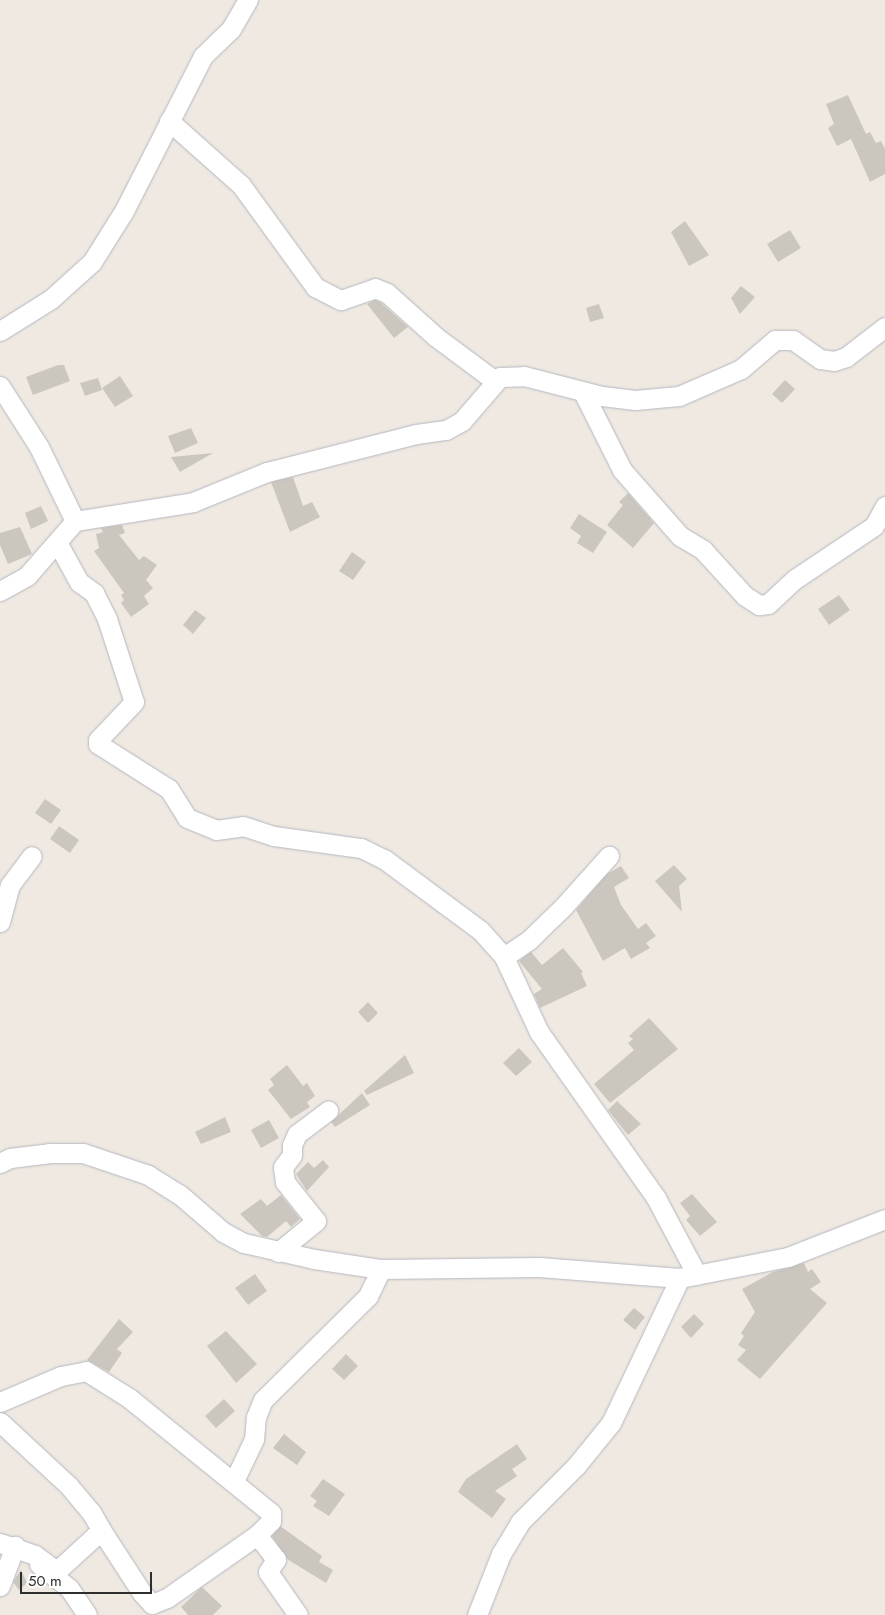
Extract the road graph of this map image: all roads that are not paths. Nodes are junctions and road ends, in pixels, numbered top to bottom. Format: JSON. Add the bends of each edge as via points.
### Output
{"nodes":[{"id":1,"x":248,"y":0,"type":"edge"},
{"id":2,"x":169,"y":121,"type":"junction"},
{"id":3,"x":885,"y":327,"type":"edge"},
{"id":4,"x":0,"y":331,"type":"edge"},
{"id":5,"x":495,"y":381,"type":"junction"},
{"id":6,"x":0,"y":386,"type":"edge"},
{"id":7,"x":583,"y":392,"type":"junction"},
{"id":8,"x":884,"y":514,"type":"edge"},
{"id":9,"x":75,"y":522,"type":"junction"},
{"id":10,"x":57,"y":542,"type":"junction"},
{"id":11,"x":0,"y":591,"type":"edge"},
{"id":12,"x":32,"y":856,"type":"dead end"},
{"id":13,"x":609,"y":856,"type":"dead end"},
{"id":14,"x":0,"y":922,"type":"edge"},
{"id":15,"x":504,"y":957,"type":"junction"},
{"id":16,"x":328,"y":1111,"type":"dead end"},
{"id":17,"x":0,"y":1163,"type":"edge"},
{"id":18,"x":885,"y":1219,"type":"edge"},
{"id":19,"x":278,"y":1252,"type":"junction"},
{"id":20,"x":382,"y":1269,"type":"junction"},
{"id":21,"x":688,"y":1276,"type":"junction"},
{"id":22,"x":0,"y":1402,"type":"edge"},
{"id":23,"x":0,"y":1422,"type":"edge"},
{"id":24,"x":234,"y":1481,"type":"junction"},
{"id":25,"x":257,"y":1535,"type":"junction"},
{"id":26,"x":105,"y":1536,"type":"junction"},
{"id":27,"x":14,"y":1547,"type":"edge"},
{"id":28,"x":0,"y":1586,"type":"edge"},
{"id":29,"x":87,"y":1615,"type":"edge"},
{"id":30,"x":298,"y":1615,"type":"edge"},
{"id":31,"x":477,"y":1615,"type":"edge"}],
"edges":[{"from":1,"to":2,"type":"street","via":[[231,29],[203,56]]},
{"from":2,"to":4,"type":"street","via":[[124,211],[92,262],[51,299]]},
{"from":2,"to":5,"type":"street","via":[[241,185],[315,287],[341,300],[375,288],[387,293],[436,337]]},
{"from":3,"to":7,"type":"street","via":[[846,357],[834,360],[820,359],[793,340],[775,340],[741,369],[679,396],[635,400]]},
{"from":5,"to":7,"type":"street","via":[[500,377],[524,376]]},
{"from":5,"to":9,"type":"street","via":[[462,421],[446,430],[416,434],[267,472],[193,502]]},
{"from":6,"to":9,"type":"street","via":[[39,447]]},
{"from":7,"to":8,"type":"street","via":[[622,470],[680,536],[703,550],[745,596],[759,605],[768,604],[796,579],[874,526]]},
{"from":9,"to":10,"type":"street"},
{"from":10,"to":11,"type":"street","via":[[27,576]]},
{"from":10,"to":15,"type":"street","via":[[80,582],[94,593],[107,619],[134,702],[98,740],[98,744],[169,789],[187,818],[216,830],[242,826],[274,836],[361,848],[384,859],[480,930]]},
{"from":12,"to":14,"type":"street","via":[[10,885]]},
{"from":13,"to":15,"type":"street","via":[[563,908],[529,940]]},
{"from":15,"to":21,"type":"street","via":[[539,1032],[656,1198]]},
{"from":16,"to":19,"type":"street","via":[[297,1134],[292,1155],[283,1166],[285,1182],[316,1221]]},
{"from":17,"to":19,"type":"street","via":[[10,1158],[49,1153],[83,1153],[115,1162],[148,1175],[179,1194],[222,1232],[244,1243]]},
{"from":18,"to":21,"type":"street","via":[[788,1257]]},
{"from":19,"to":20,"type":"street"},
{"from":20,"to":21,"type":"street","via":[[539,1267]]},
{"from":20,"to":24,"type":"street","via":[[368,1296],[263,1400],[256,1417],[254,1439]]},
{"from":21,"to":31,"type":"street","via":[[611,1423],[576,1466],[520,1522],[501,1554]]},
{"from":22,"to":24,"type":"street","via":[[61,1376],[86,1372],[129,1398]]},
{"from":23,"to":26,"type":"street","via":[[69,1486],[91,1512]]},
{"from":24,"to":25,"type":"street","via":[[254,1502],[271,1513],[271,1521]]},
{"from":25,"to":26,"type":"street","via":[[233,1555],[167,1598],[152,1604]]},
{"from":25,"to":30,"type":"street","via":[[276,1559],[268,1572]]},
{"from":26,"to":27,"type":"street","via":[[95,1536],[60,1568],[52,1568]]},
{"from":27,"to":28,"type":"street"},
{"from":27,"to":29,"type":"street","via":[[69,1588]]}]}
